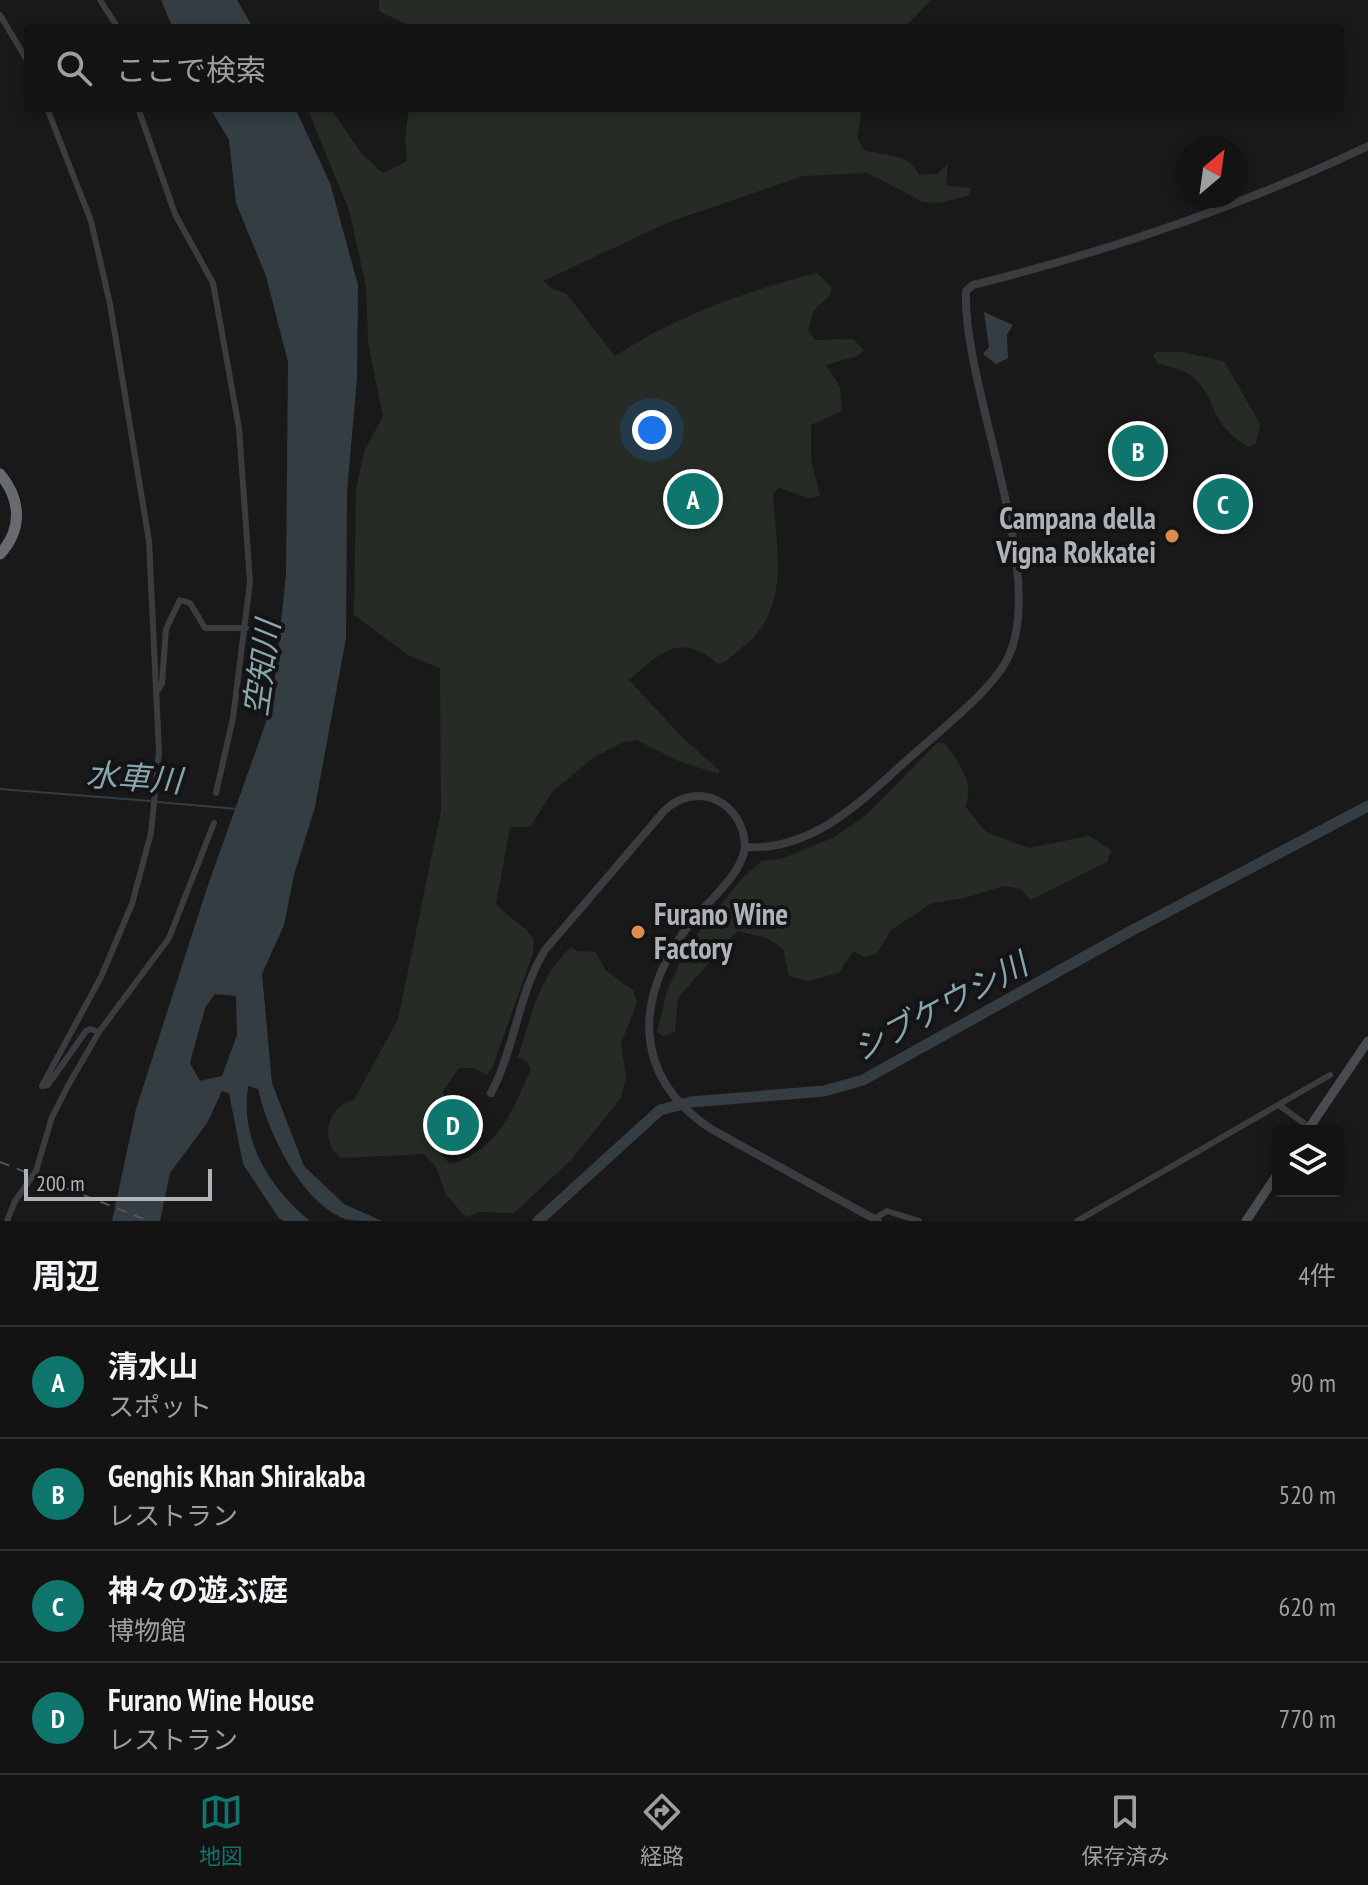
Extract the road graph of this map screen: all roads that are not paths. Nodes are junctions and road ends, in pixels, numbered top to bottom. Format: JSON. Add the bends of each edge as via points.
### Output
{"nodes":[{"id":1,"x":100,"y":0,"type":"edge"},
{"id":2,"x":0,"y":15,"type":"edge"},
{"id":3,"x":115,"y":24,"type":"edge"},
{"id":4,"x":24,"y":55,"type":"edge"},
{"id":5,"x":49,"y":112,"type":"edge"},
{"id":6,"x":139,"y":112,"type":"edge"},
{"id":7,"x":1368,"y":146,"type":"edge"},
{"id":8,"x":0,"y":474,"type":"edge"},
{"id":9,"x":0,"y":554,"type":"edge"},
{"id":10,"x":246,"y":628,"type":"junction"},
{"id":11,"x":158,"y":690,"type":"junction"},
{"id":12,"x":216,"y":793,"type":"dead end"},
{"id":13,"x":214,"y":823,"type":"dead end"},
{"id":14,"x":745,"y":847,"type":"junction"},
{"id":15,"x":99,"y":1032,"type":"junction"},
{"id":16,"x":1368,"y":1041,"type":"edge"},
{"id":17,"x":1330,"y":1075,"type":"dead end"},
{"id":18,"x":491,"y":1093,"type":"dead end"},
{"id":19,"x":1279,"y":1105,"type":"junction"},
{"id":20,"x":1303,"y":1125,"type":"edge"},
{"id":21,"x":1311,"y":1125,"type":"edge"},
{"id":22,"x":1272,"y":1182,"type":"edge"},
{"id":23,"x":876,"y":1220,"type":"edge"},
{"id":24,"x":7,"y":1221,"type":"edge"},
{"id":25,"x":919,"y":1221,"type":"edge"},
{"id":26,"x":1077,"y":1221,"type":"edge"},
{"id":27,"x":1246,"y":1221,"type":"edge"}],
"edges":[{"from":1,"to":3,"type":"street"},
{"from":2,"to":4,"type":"street"},
{"from":5,"to":11,"type":"street","via":[[91,221],[105,275],[145,509]]},
{"from":6,"to":10,"type":"street","via":[[175,214],[213,283],[246,486]]},
{"from":7,"to":14,"type":"street","via":[[1305,176],[1106,250],[968,288],[982,405],[1014,536],[1018,625],[1011,654],[992,681],[846,815],[777,847]]},
{"from":8,"to":9,"type":"highway","via":[[12,490],[17,518]]},
{"from":10,"to":11,"type":"street","via":[[205,628],[190,603],[180,600],[166,629]]},
{"from":10,"to":12,"type":"street"},
{"from":11,"to":15,"type":"street","via":[[157,793],[140,878],[101,977],[42,1086],[48,1085],[86,1031]]},
{"from":13,"to":15,"type":"street","via":[[169,938]]},
{"from":14,"to":18,"type":"street","via":[[740,821],[719,800],[688,796],[664,811],[545,950]]},
{"from":14,"to":23,"type":"street","via":[[736,869],[677,943],[657,990],[648,1042],[665,1086],[699,1120]]},
{"from":15,"to":24,"type":"street","via":[[56,1108],[36,1171]]},
{"from":16,"to":21,"type":"main road"},
{"from":17,"to":19,"type":"street"},
{"from":19,"to":20,"type":"street"},
{"from":19,"to":26,"type":"street"},
{"from":22,"to":27,"type":"main road"},
{"from":23,"to":25,"type":"street","via":[[887,1211]]}]}
